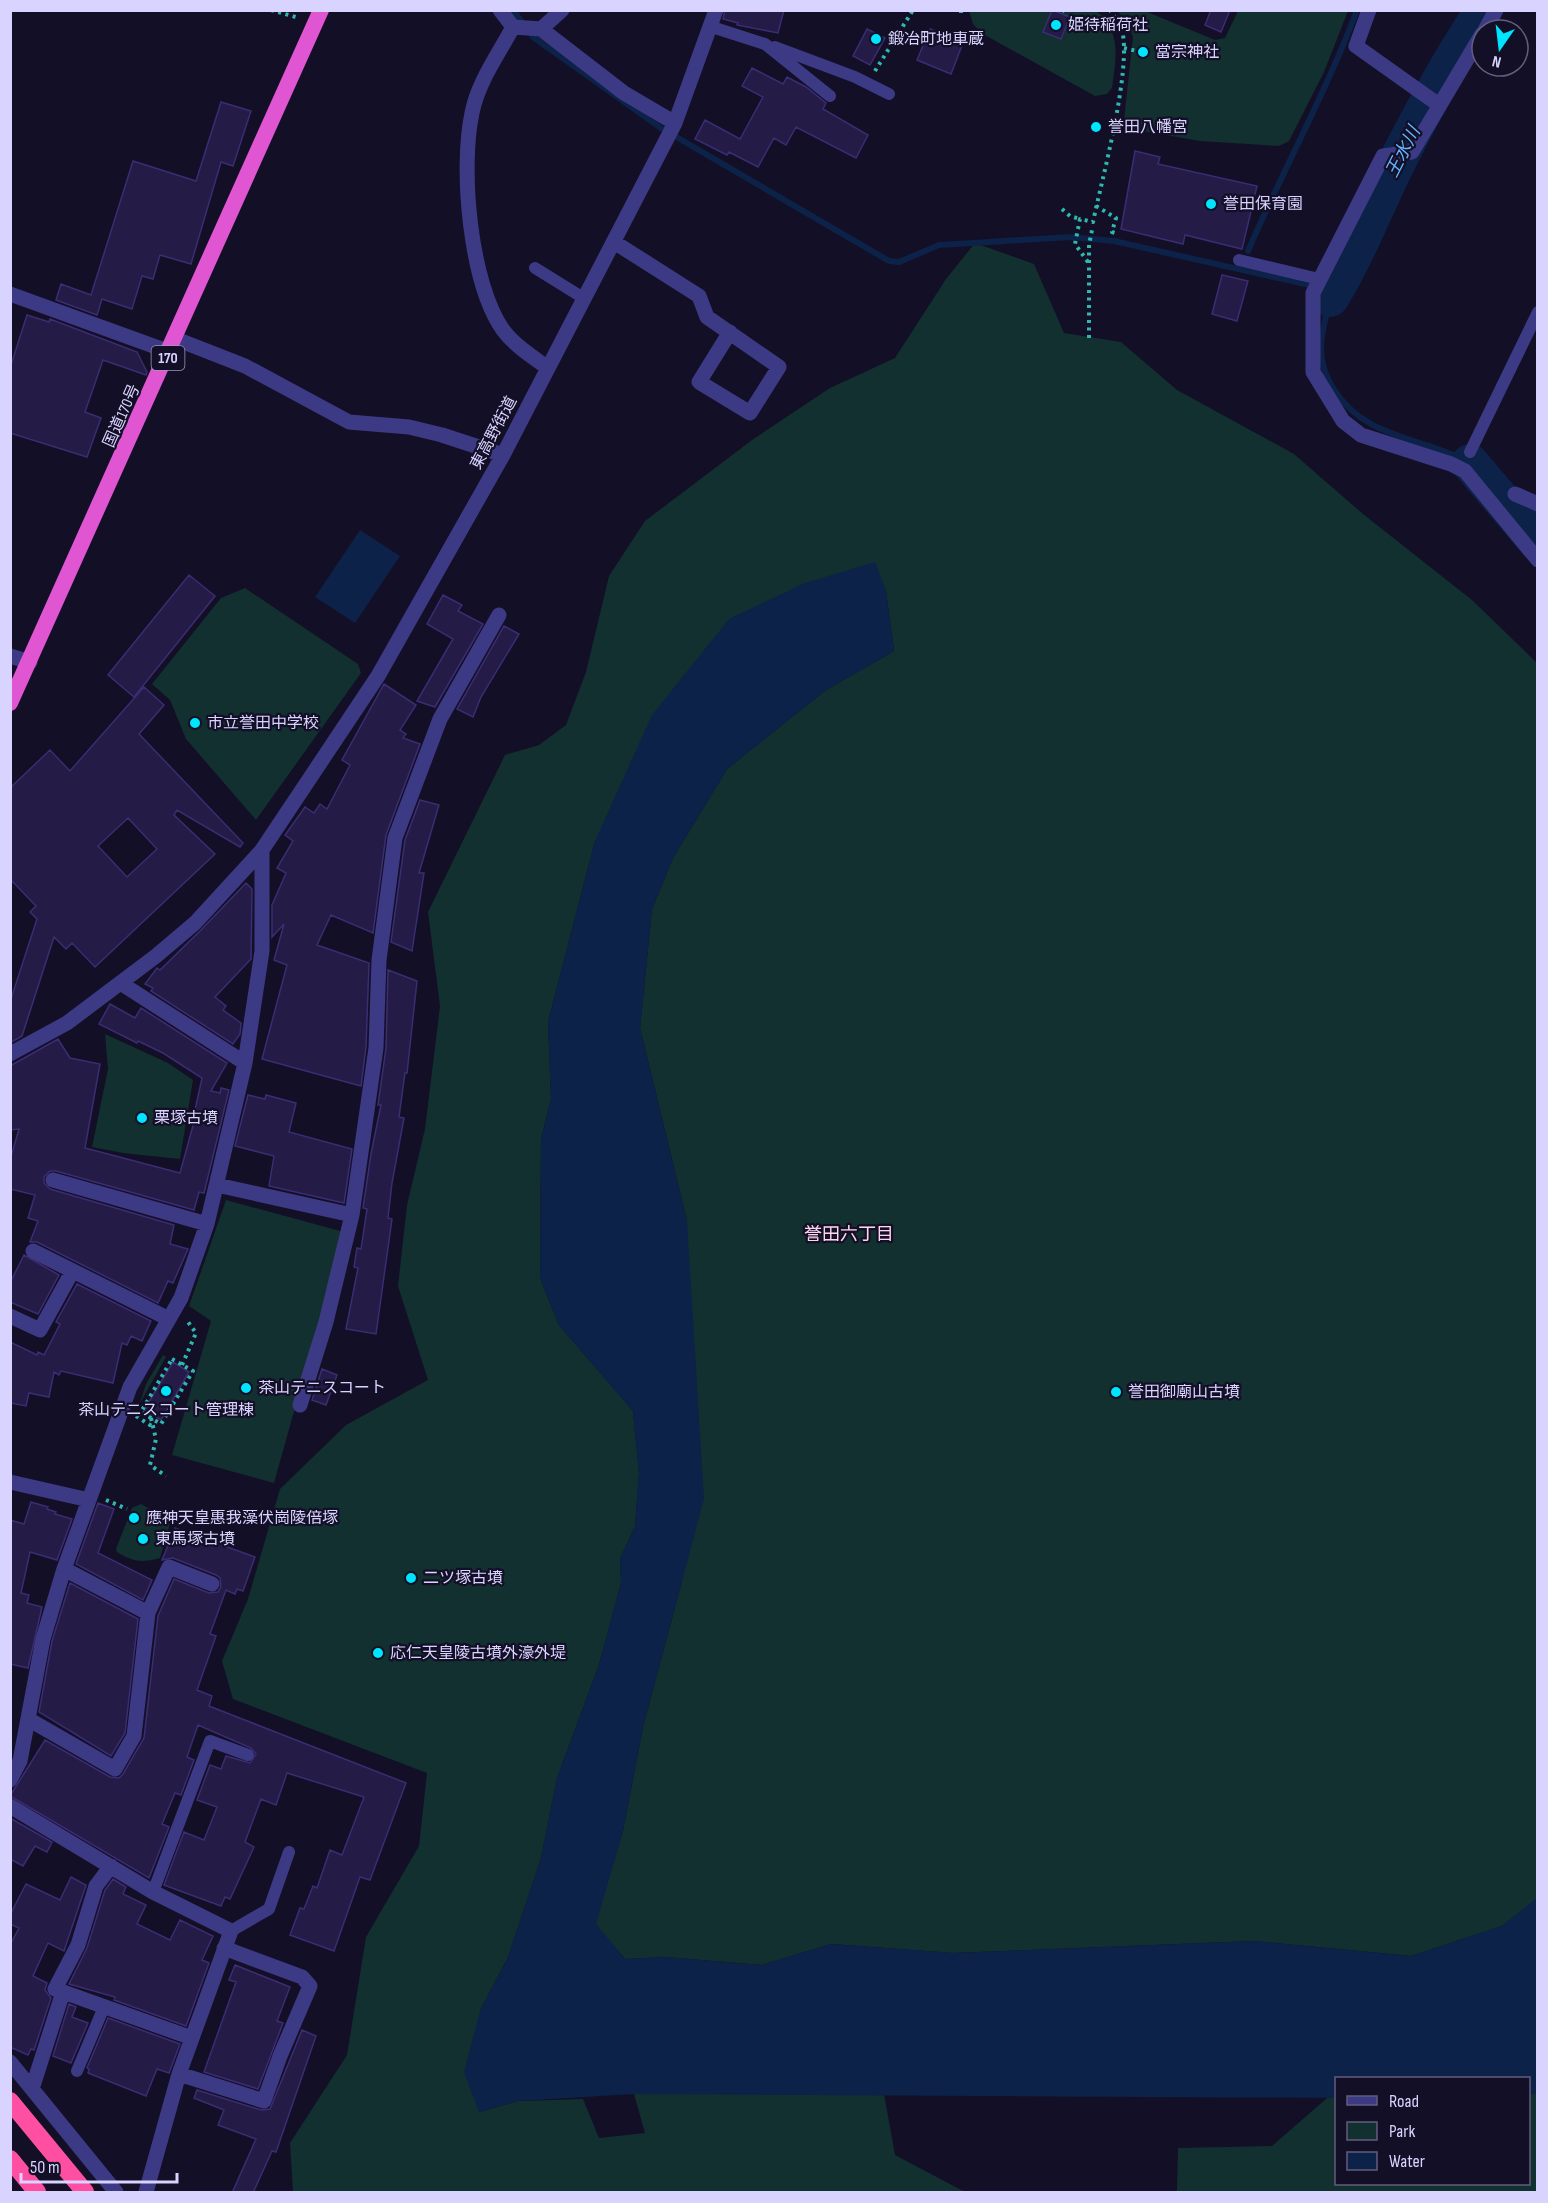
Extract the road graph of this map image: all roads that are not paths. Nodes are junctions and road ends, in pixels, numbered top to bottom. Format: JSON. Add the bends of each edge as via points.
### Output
{"nodes":[{"id":1,"x":500,"y":10,"type":"edge"},
{"id":2,"x":562,"y":10,"type":"edge"},
{"id":3,"x":716,"y":10,"type":"edge"},
{"id":4,"x":1370,"y":10,"type":"edge"},
{"id":5,"x":319,"y":17,"type":"edge"},
{"id":6,"x":513,"y":27,"type":"junction"},
{"id":7,"x":712,"y":27,"type":"junction"},
{"id":8,"x":541,"y":29,"type":"junction"},
{"id":9,"x":765,"y":44,"type":"junction"},
{"id":10,"x":1470,"y":50,"type":"edge"},
{"id":11,"x":889,"y":94,"type":"dead end"},
{"id":12,"x":830,"y":96,"type":"dead end"},
{"id":13,"x":1432,"y":101,"type":"junction"},
{"id":14,"x":672,"y":130,"type":"junction"},
{"id":15,"x":614,"y":242,"type":"junction"},
{"id":16,"x":1239,"y":260,"type":"dead end"},
{"id":17,"x":535,"y":268,"type":"dead end"},
{"id":18,"x":1319,"y":279,"type":"junction"},
{"id":19,"x":10,"y":294,"type":"edge"},
{"id":20,"x":585,"y":299,"type":"junction"},
{"id":21,"x":1538,"y":312,"type":"edge"},
{"id":22,"x":730,"y":332,"type":"junction"},
{"id":23,"x":173,"y":346,"type":"junction"},
{"id":24,"x":548,"y":368,"type":"junction"},
{"id":25,"x":1470,"y":452,"type":"dead end"},
{"id":26,"x":503,"y":455,"type":"junction"},
{"id":27,"x":1515,"y":494,"type":"dead end"},
{"id":28,"x":1538,"y":504,"type":"edge"},
{"id":29,"x":1538,"y":560,"type":"edge"},
{"id":30,"x":499,"y":615,"type":"dead end"},
{"id":31,"x":10,"y":656,"type":"edge"},
{"id":32,"x":30,"y":662,"type":"junction"},
{"id":33,"x":10,"y":703,"type":"edge"},
{"id":34,"x":262,"y":850,"type":"junction"},
{"id":35,"x":123,"y":984,"type":"junction"},
{"id":36,"x":10,"y":1054,"type":"edge"},
{"id":37,"x":244,"y":1063,"type":"junction"},
{"id":38,"x":53,"y":1180,"type":"dead end"},
{"id":39,"x":217,"y":1185,"type":"junction"},
{"id":40,"x":352,"y":1215,"type":"junction"},
{"id":41,"x":207,"y":1224,"type":"junction"},
{"id":42,"x":33,"y":1251,"type":"dead end"},
{"id":43,"x":72,"y":1272,"type":"junction"},
{"id":44,"x":10,"y":1316,"type":"edge"},
{"id":45,"x":169,"y":1319,"type":"junction"},
{"id":46,"x":300,"y":1405,"type":"dead end"},
{"id":47,"x":10,"y":1482,"type":"edge"},
{"id":48,"x":89,"y":1500,"type":"junction"},
{"id":49,"x":64,"y":1569,"type":"junction"},
{"id":50,"x":213,"y":1584,"type":"dead end"},
{"id":51,"x":148,"y":1613,"type":"junction"},
{"id":52,"x":28,"y":1719,"type":"junction"},
{"id":53,"x":248,"y":1755,"type":"dead end"},
{"id":54,"x":15,"y":1760,"type":"edge"},
{"id":55,"x":10,"y":1779,"type":"edge"},
{"id":56,"x":10,"y":1806,"type":"edge"},
{"id":57,"x":289,"y":1852,"type":"dead end"},
{"id":58,"x":111,"y":1866,"type":"junction"},
{"id":59,"x":153,"y":1892,"type":"junction"},
{"id":60,"x":231,"y":1932,"type":"junction"},
{"id":61,"x":224,"y":1948,"type":"junction"},
{"id":62,"x":63,"y":1992,"type":"junction"},
{"id":63,"x":104,"y":2007,"type":"junction"},
{"id":64,"x":192,"y":2038,"type":"junction"},
{"id":65,"x":10,"y":2062,"type":"edge"},
{"id":66,"x":77,"y":2071,"type":"dead end"},
{"id":67,"x":179,"y":2074,"type":"junction"},
{"id":68,"x":32,"y":2089,"type":"junction"},
{"id":69,"x":10,"y":2101,"type":"edge"},
{"id":70,"x":10,"y":2159,"type":"edge"},
{"id":71,"x":37,"y":2193,"type":"edge"},
{"id":72,"x":85,"y":2193,"type":"edge"},
{"id":73,"x":116,"y":2193,"type":"edge"},
{"id":74,"x":146,"y":2193,"type":"edge"}],
"edges":[{"from":1,"to":6,"type":"street"},
{"from":2,"to":8,"type":"street"},
{"from":3,"to":7,"type":"street","name":"東高野街道"},
{"from":4,"to":13,"type":"street","via":[[1356,46]]},
{"from":5,"to":23,"type":"highway","name":"国道170号","number":"170"},
{"from":6,"to":8,"type":"street"},
{"from":6,"to":24,"type":"street","via":[[481,84],[472,112],[468,141],[474,256],[486,298],[503,330]]},
{"from":7,"to":9,"type":"lane"},
{"from":7,"to":14,"type":"street","name":"東高野街道"},
{"from":8,"to":14,"type":"street"},
{"from":9,"to":11,"type":"lane","via":[[855,77]]},
{"from":9,"to":12,"type":"lane"},
{"from":10,"to":13,"type":"street"},
{"from":13,"to":18,"type":"street","via":[[1412,152],[1383,156]]},
{"from":14,"to":15,"type":"street","name":"東高野街道"},
{"from":15,"to":20,"type":"street","name":"東高野街道"},
{"from":15,"to":22,"type":"street","via":[[699,296],[707,316]]},
{"from":16,"to":18,"type":"lane"},
{"from":17,"to":20,"type":"lane"},
{"from":18,"to":29,"type":"street","via":[[1313,293],[1313,372],[1343,421],[1360,435],[1465,471]]},
{"from":19,"to":23,"type":"street"},
{"from":20,"to":24,"type":"street","name":"東高野街道"},
{"from":21,"to":25,"type":"lane"},
{"from":22,"to":22,"type":"street","via":[[779,367],[750,413],[699,382]]},
{"from":23,"to":26,"type":"street","via":[[245,366],[349,422],[409,427]]},
{"from":23,"to":32,"type":"highway","name":"国道170号","number":"170"},
{"from":24,"to":26,"type":"street","name":"東高野街道"},
{"from":26,"to":34,"type":"street","name":"東高野街道","via":[[378,676]]},
{"from":27,"to":28,"type":"street"},
{"from":30,"to":40,"type":"street","via":[[440,719],[395,838],[379,960],[376,1048]]},
{"from":31,"to":32,"type":"street"},
{"from":32,"to":33,"type":"highway","name":"国道170号","number":"170"},
{"from":34,"to":35,"type":"street","name":"東高野街道","via":[[195,923]]},
{"from":34,"to":37,"type":"street","via":[[262,951]]},
{"from":35,"to":36,"type":"street","name":"東高野街道","via":[[67,1023]]},
{"from":35,"to":37,"type":"street"},
{"from":37,"to":39,"type":"street"},
{"from":38,"to":41,"type":"street"},
{"from":39,"to":40,"type":"street"},
{"from":39,"to":41,"type":"street"},
{"from":40,"to":46,"type":"street","via":[[316,1358]]},
{"from":41,"to":45,"type":"street","via":[[191,1273]]},
{"from":42,"to":43,"type":"street"},
{"from":43,"to":44,"type":"street","via":[[40,1330]]},
{"from":43,"to":45,"type":"street"},
{"from":45,"to":48,"type":"street","via":[[130,1387]]},
{"from":47,"to":48,"type":"street"},
{"from":48,"to":49,"type":"street"},
{"from":49,"to":51,"type":"street"},
{"from":49,"to":52,"type":"street","via":[[43,1640]]},
{"from":50,"to":51,"type":"street","via":[[169,1567]]},
{"from":51,"to":52,"type":"street","via":[[134,1736],[116,1769]]},
{"from":52,"to":54,"type":"street"},
{"from":53,"to":59,"type":"lane","via":[[210,1741]]},
{"from":54,"to":55,"type":"street"},
{"from":56,"to":58,"type":"street"},
{"from":57,"to":60,"type":"lane","via":[[268,1909]]},
{"from":58,"to":59,"type":"street"},
{"from":58,"to":62,"type":"street","via":[[96,1886],[78,1945],[55,1989]]},
{"from":59,"to":60,"type":"street"},
{"from":60,"to":61,"type":"street"},
{"from":61,"to":64,"type":"street"},
{"from":61,"to":67,"type":"street","via":[[302,1977],[310,1986],[264,2101]]},
{"from":62,"to":63,"type":"street"},
{"from":62,"to":68,"type":"street"},
{"from":63,"to":64,"type":"street"},
{"from":63,"to":66,"type":"lane"},
{"from":64,"to":67,"type":"street"},
{"from":65,"to":68,"type":"street"},
{"from":67,"to":74,"type":"street"},
{"from":68,"to":73,"type":"street"},
{"from":69,"to":72,"type":"highway"},
{"from":70,"to":71,"type":"highway"}]}
